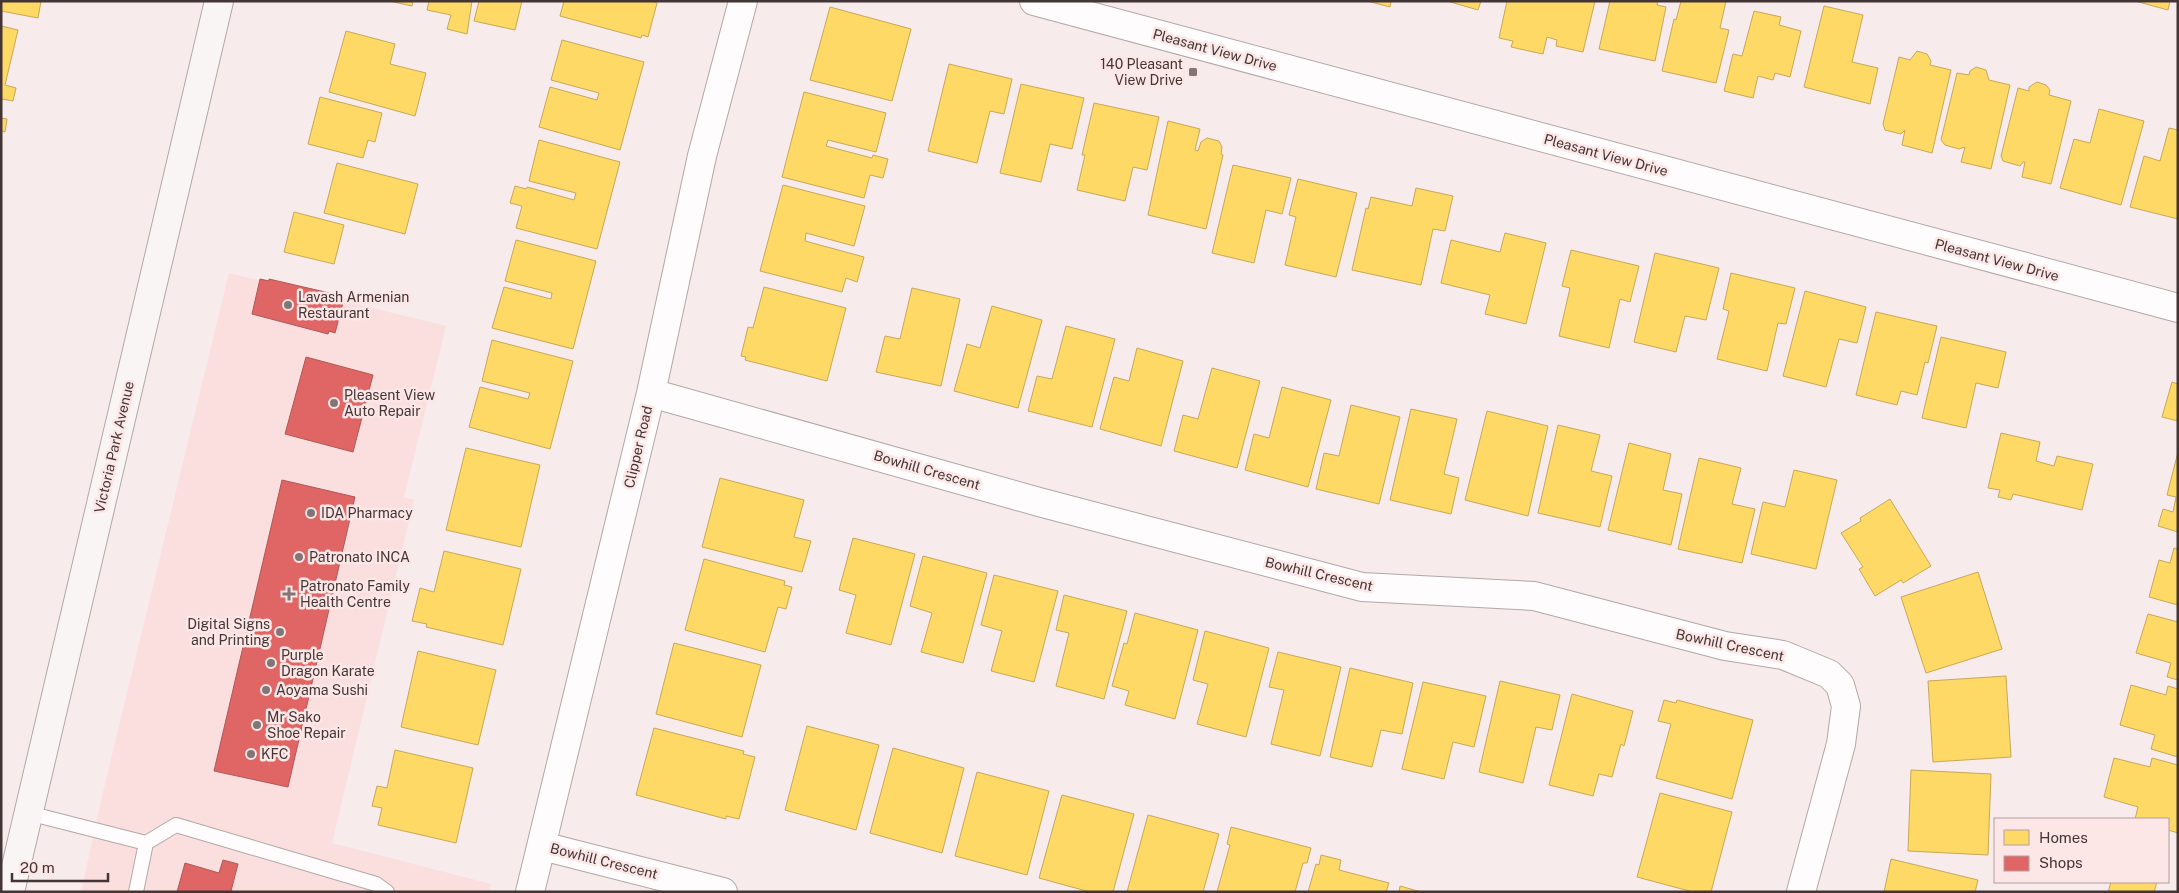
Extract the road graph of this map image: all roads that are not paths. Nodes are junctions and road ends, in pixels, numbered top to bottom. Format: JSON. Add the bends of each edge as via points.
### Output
{"nodes":[{"id":1,"x":219,"y":1,"type":"edge"},
{"id":2,"x":744,"y":1,"type":"edge"},
{"id":3,"x":1034,"y":1,"type":"edge"},
{"id":4,"x":2178,"y":308,"type":"edge"},
{"id":5,"x":651,"y":392,"type":"junction"},
{"id":6,"x":28,"y":813,"type":"junction"},
{"id":7,"x":146,"y":843,"type":"junction"},
{"id":8,"x":542,"y":846,"type":"junction"},
{"id":9,"x":10,"y":892,"type":"edge"},
{"id":10,"x":136,"y":892,"type":"edge"},
{"id":11,"x":387,"y":892,"type":"edge"},
{"id":12,"x":530,"y":892,"type":"edge"},
{"id":13,"x":723,"y":892,"type":"edge"},
{"id":14,"x":1801,"y":892,"type":"edge"}],
"edges":[{"from":1,"to":6,"type":"main road","name":"Victoria Park Avenue"},
{"from":2,"to":5,"type":"street","name":"Clipper Road","via":[[702,156]]},
{"from":3,"to":4,"type":"street","name":"Pleasant View Drive"},
{"from":5,"to":8,"type":"street","name":"Clipper Road"},
{"from":5,"to":14,"type":"street","name":"Bowhill Crescent","via":[[1039,502],[1362,587],[1534,596],[1725,646],[1783,655],[1829,674],[1840,685],[1846,706],[1841,744]]},
{"from":6,"to":7,"type":"lane"},
{"from":6,"to":9,"type":"main road","name":"Victoria Park Avenue"},
{"from":7,"to":10,"type":"lane"},
{"from":7,"to":11,"type":"lane","via":[[176,825],[376,884]]},
{"from":8,"to":12,"type":"street","name":"Clipper Road"},
{"from":8,"to":13,"type":"street","name":"Bowhill Crescent"}]}
